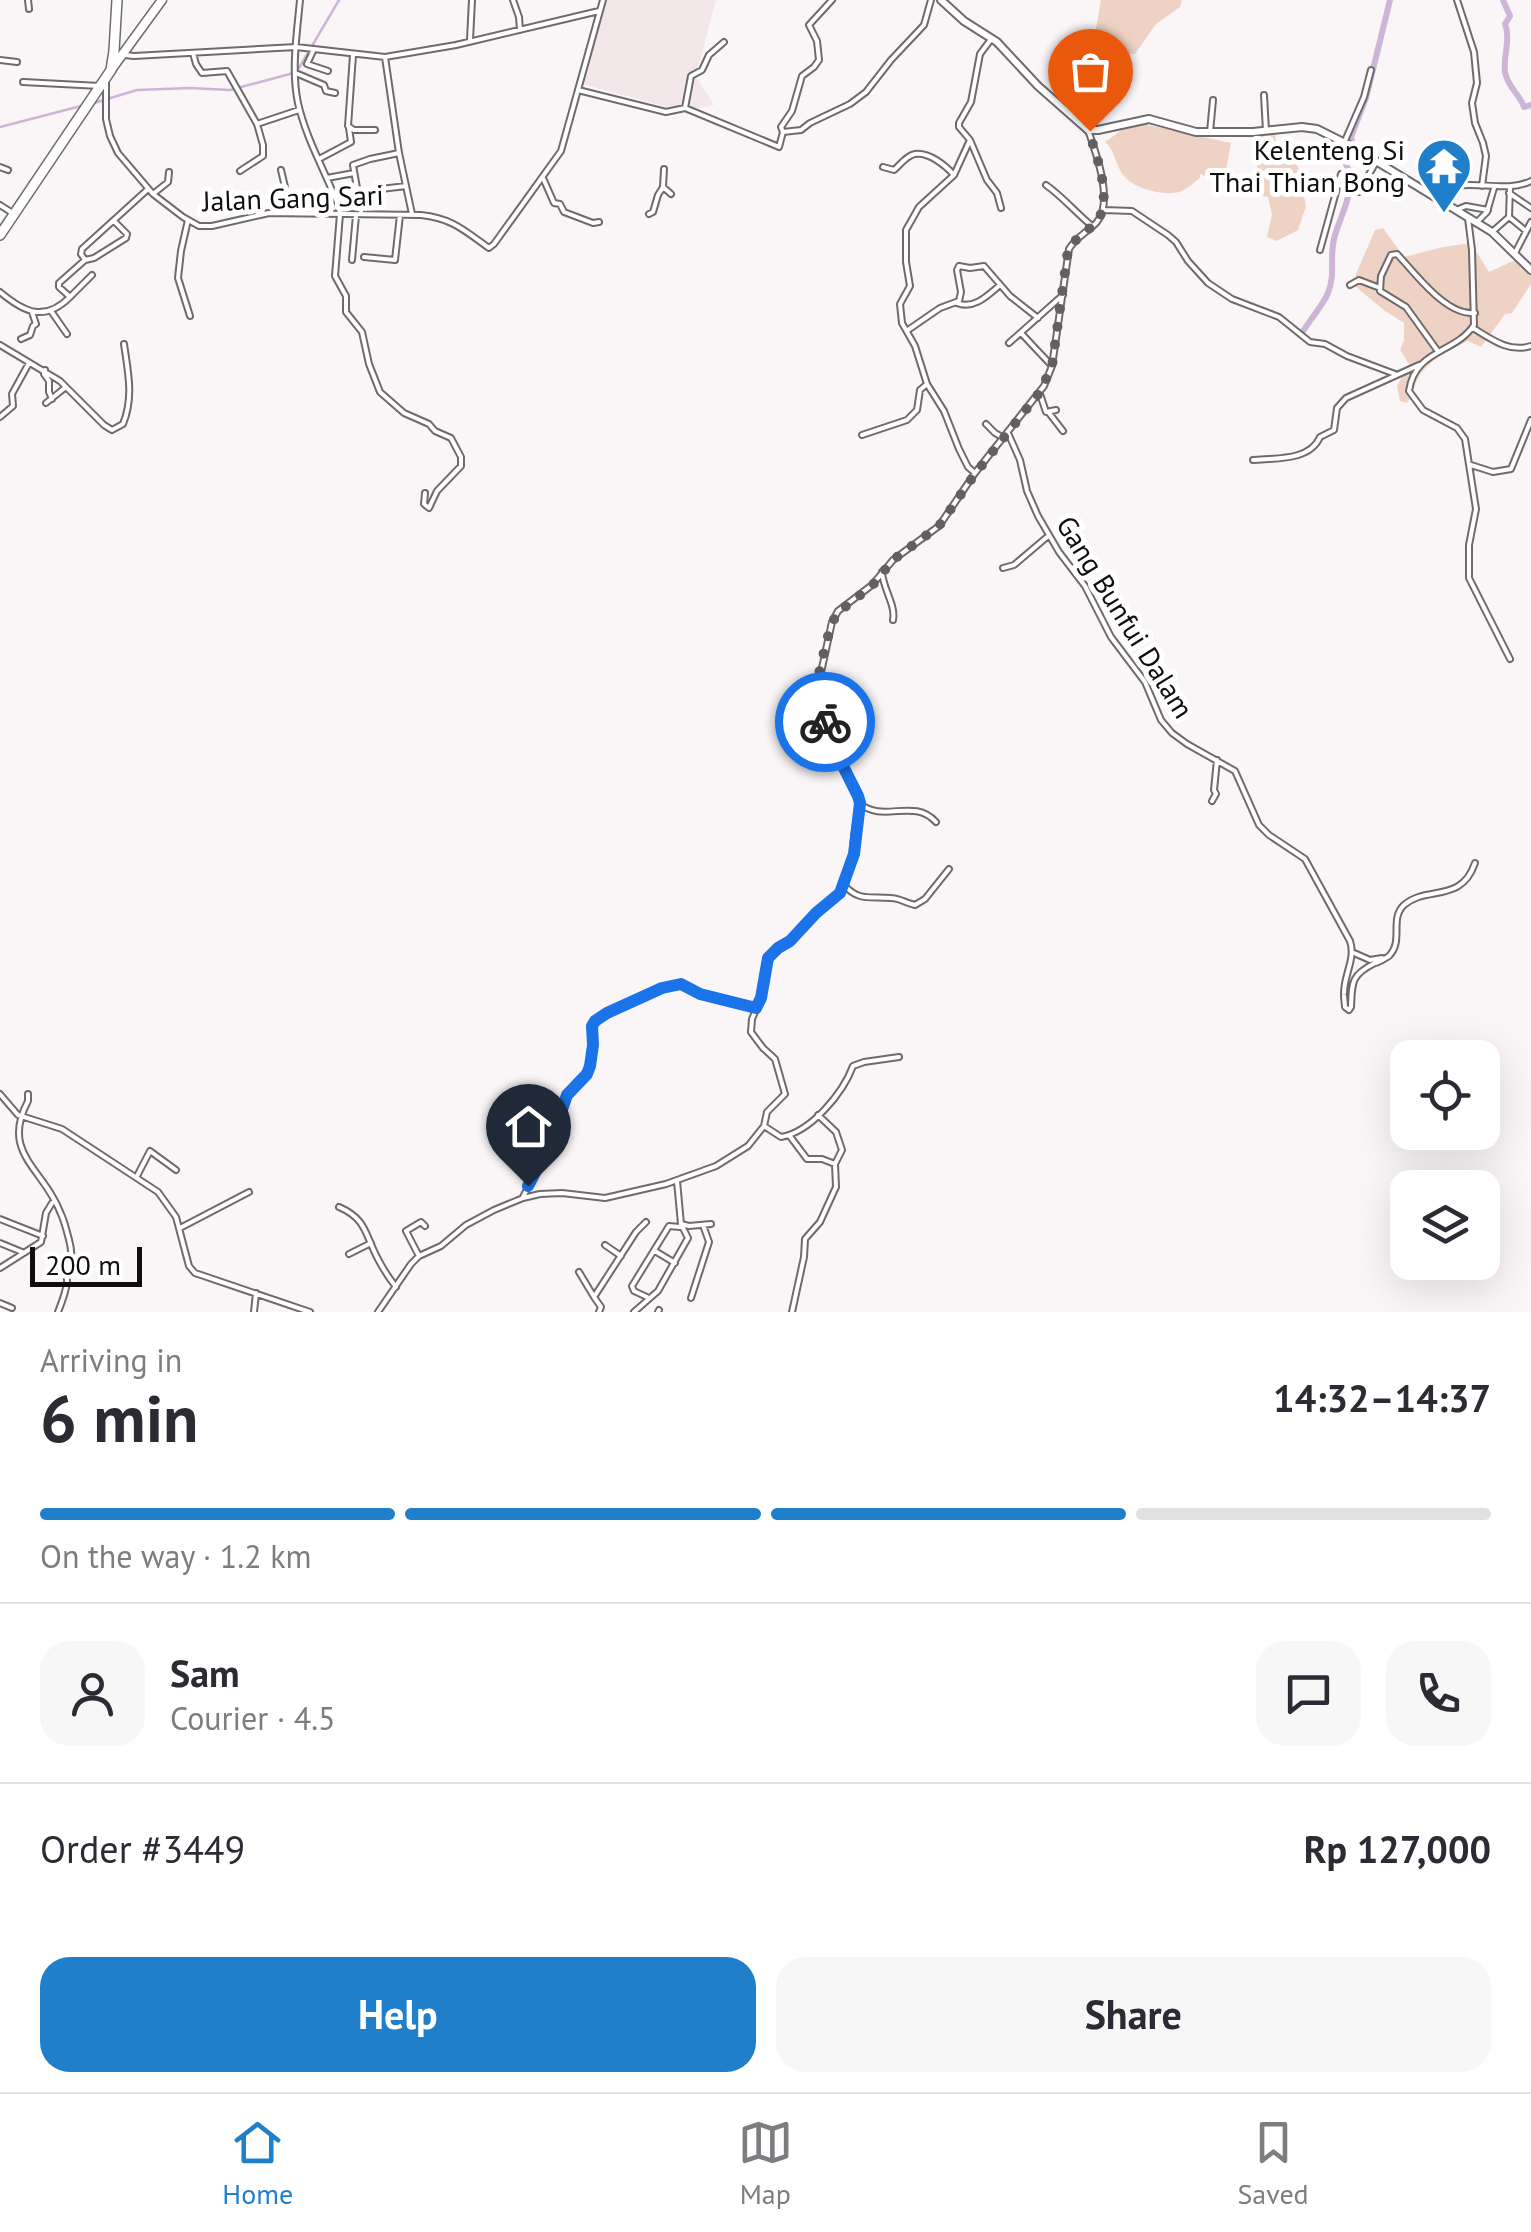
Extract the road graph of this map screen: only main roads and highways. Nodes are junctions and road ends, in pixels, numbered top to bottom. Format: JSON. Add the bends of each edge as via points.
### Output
{"nodes":[{"id":1,"x":115,"y":0,"type":"edge"},
{"id":2,"x":162,"y":0,"type":"edge"},
{"id":3,"x":114,"y":24,"type":"junction"},
{"id":4,"x":119,"y":53,"type":"junction"},
{"id":5,"x":105,"y":76,"type":"junction"},
{"id":6,"x":0,"y":235,"type":"edge"}],
"edges":[{"from":1,"to":3,"type":"main road"},
{"from":2,"to":4,"type":"main road"},
{"from":3,"to":4,"type":"main road"},
{"from":3,"to":5,"type":"main road"},
{"from":4,"to":5,"type":"main road"},
{"from":5,"to":6,"type":"main road"}]}
